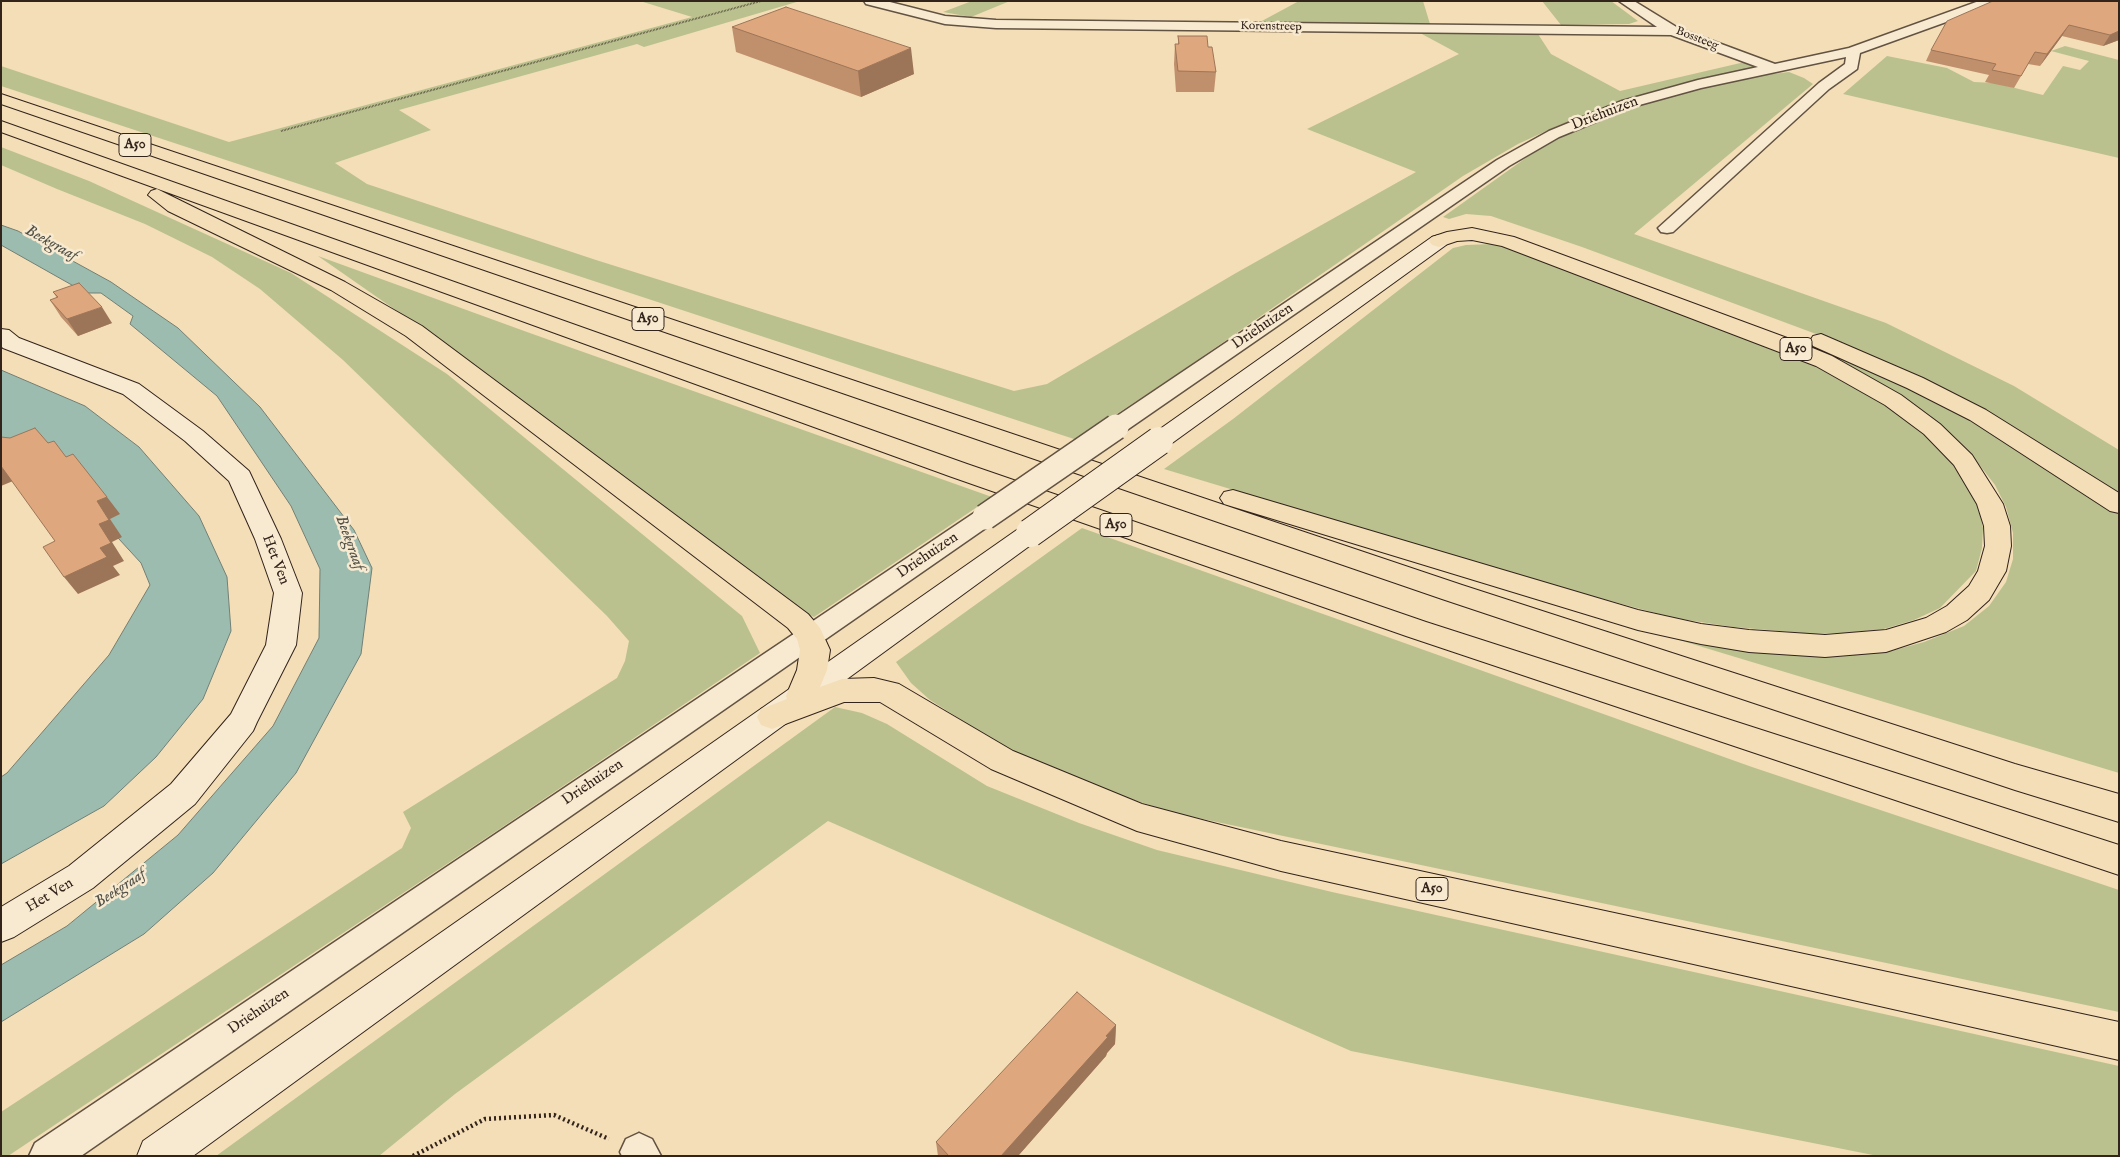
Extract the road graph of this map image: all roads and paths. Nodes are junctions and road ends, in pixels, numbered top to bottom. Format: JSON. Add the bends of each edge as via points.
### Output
{"nodes":[{"id":1,"x":760,"y":1,"type":"edge"},
{"id":2,"x":870,"y":1,"type":"edge"},
{"id":3,"x":1626,"y":1,"type":"edge"},
{"id":4,"x":1992,"y":1,"type":"edge"},
{"id":5,"x":1674,"y":31,"type":"junction"},
{"id":6,"x":1853,"y":51,"type":"junction"},
{"id":7,"x":1774,"y":68,"type":"junction"},
{"id":8,"x":1,"y":99,"type":"edge"},
{"id":9,"x":1,"y":126,"type":"edge"},
{"id":10,"x":281,"y":132,"type":"dead end"},
{"id":11,"x":120,"y":169,"type":"junction"},
{"id":12,"x":1667,"y":228,"type":"dead end"},
{"id":13,"x":1439,"y":241,"type":"junction"},
{"id":14,"x":1,"y":335,"type":"edge"},
{"id":15,"x":1026,"y":446,"type":"junction"},
{"id":16,"x":2119,"y":505,"type":"edge"},
{"id":17,"x":810,"y":636,"type":"junction"},
{"id":18,"x":801,"y":696,"type":"junction"},
{"id":19,"x":772,"y":717,"type":"junction"},
{"id":20,"x":2119,"y":808,"type":"edge"},
{"id":21,"x":2119,"y":860,"type":"edge"},
{"id":22,"x":1,"y":926,"type":"edge"},
{"id":23,"x":2119,"y":1041,"type":"edge"},
{"id":24,"x":641,"y":1154,"type":"edge"},
{"id":25,"x":48,"y":1156,"type":"edge"},
{"id":26,"x":158,"y":1156,"type":"edge"},
{"id":27,"x":413,"y":1156,"type":"edge"}],
"edges":[{"from":1,"to":10,"type":"path"},
{"from":2,"to":5,"type":"street","name":"Korenstreep","via":[[945,20],[996,24]]},
{"from":3,"to":5,"type":"street","name":"Bossteeg"},
{"from":4,"to":6,"type":"street","name":"Driehuizen"},
{"from":5,"to":7,"type":"street","name":"Bossteeg"},
{"from":6,"to":7,"type":"street","name":"Driehuizen"},
{"from":6,"to":12,"type":"street","via":[[1852,66],[1824,86]]},
{"from":7,"to":17,"type":"street","name":"Driehuizen","bridge":true,"via":[[1698,84],[1627,104],[1554,134],[1503,163]]},
{"from":8,"to":15,"type":"highway","number":"A50"},
{"from":9,"to":11,"type":"highway","number":"A50"},
{"from":11,"to":17,"type":"highway","number":"A50","via":[[175,207],[338,286],[414,331],[798,621]]},
{"from":11,"to":21,"type":"highway","number":"A50","via":[[958,470],[1416,629]]},
{"from":13,"to":15,"type":"highway","number":"A50","via":[[1472,234],[1507,241],[1790,347],[1832,365],[1893,400],[1932,429],[1963,460],[1978,482],[1997,526],[1998,546],[1992,571],[1978,593],[1957,613],[1936,625],[1886,641],[1796,646],[1701,634],[1577,603],[1205,489]]},
{"from":13,"to":16,"type":"highway","number":"A50","via":[[1470,225],[1512,230],[1812,338],[1915,383],[1978,415]]},
{"from":13,"to":18,"type":"main road","bridge":true},
{"from":14,"to":22,"type":"main road","name":"Het Ven","via":[[11,343],[131,389],[194,436],[240,477],[288,593],[281,644],[242,722],[183,794],[82,877]]},
{"from":15,"to":20,"type":"highway","number":"A50","via":[[1462,595]]},
{"from":17,"to":18,"type":"highway","via":[[815,650],[812,670]]},
{"from":17,"to":25,"type":"street","name":"Driehuizen"},
{"from":18,"to":19,"type":"main road"},
{"from":19,"to":23,"type":"highway","number":"A50","via":[[842,691],[874,688],[888,692],[1002,760],[1137,816],[1282,856]]},
{"from":19,"to":26,"type":"main road"},
{"from":24,"to":27,"type":"path","via":[[554,1115],[485,1119]]}]}
